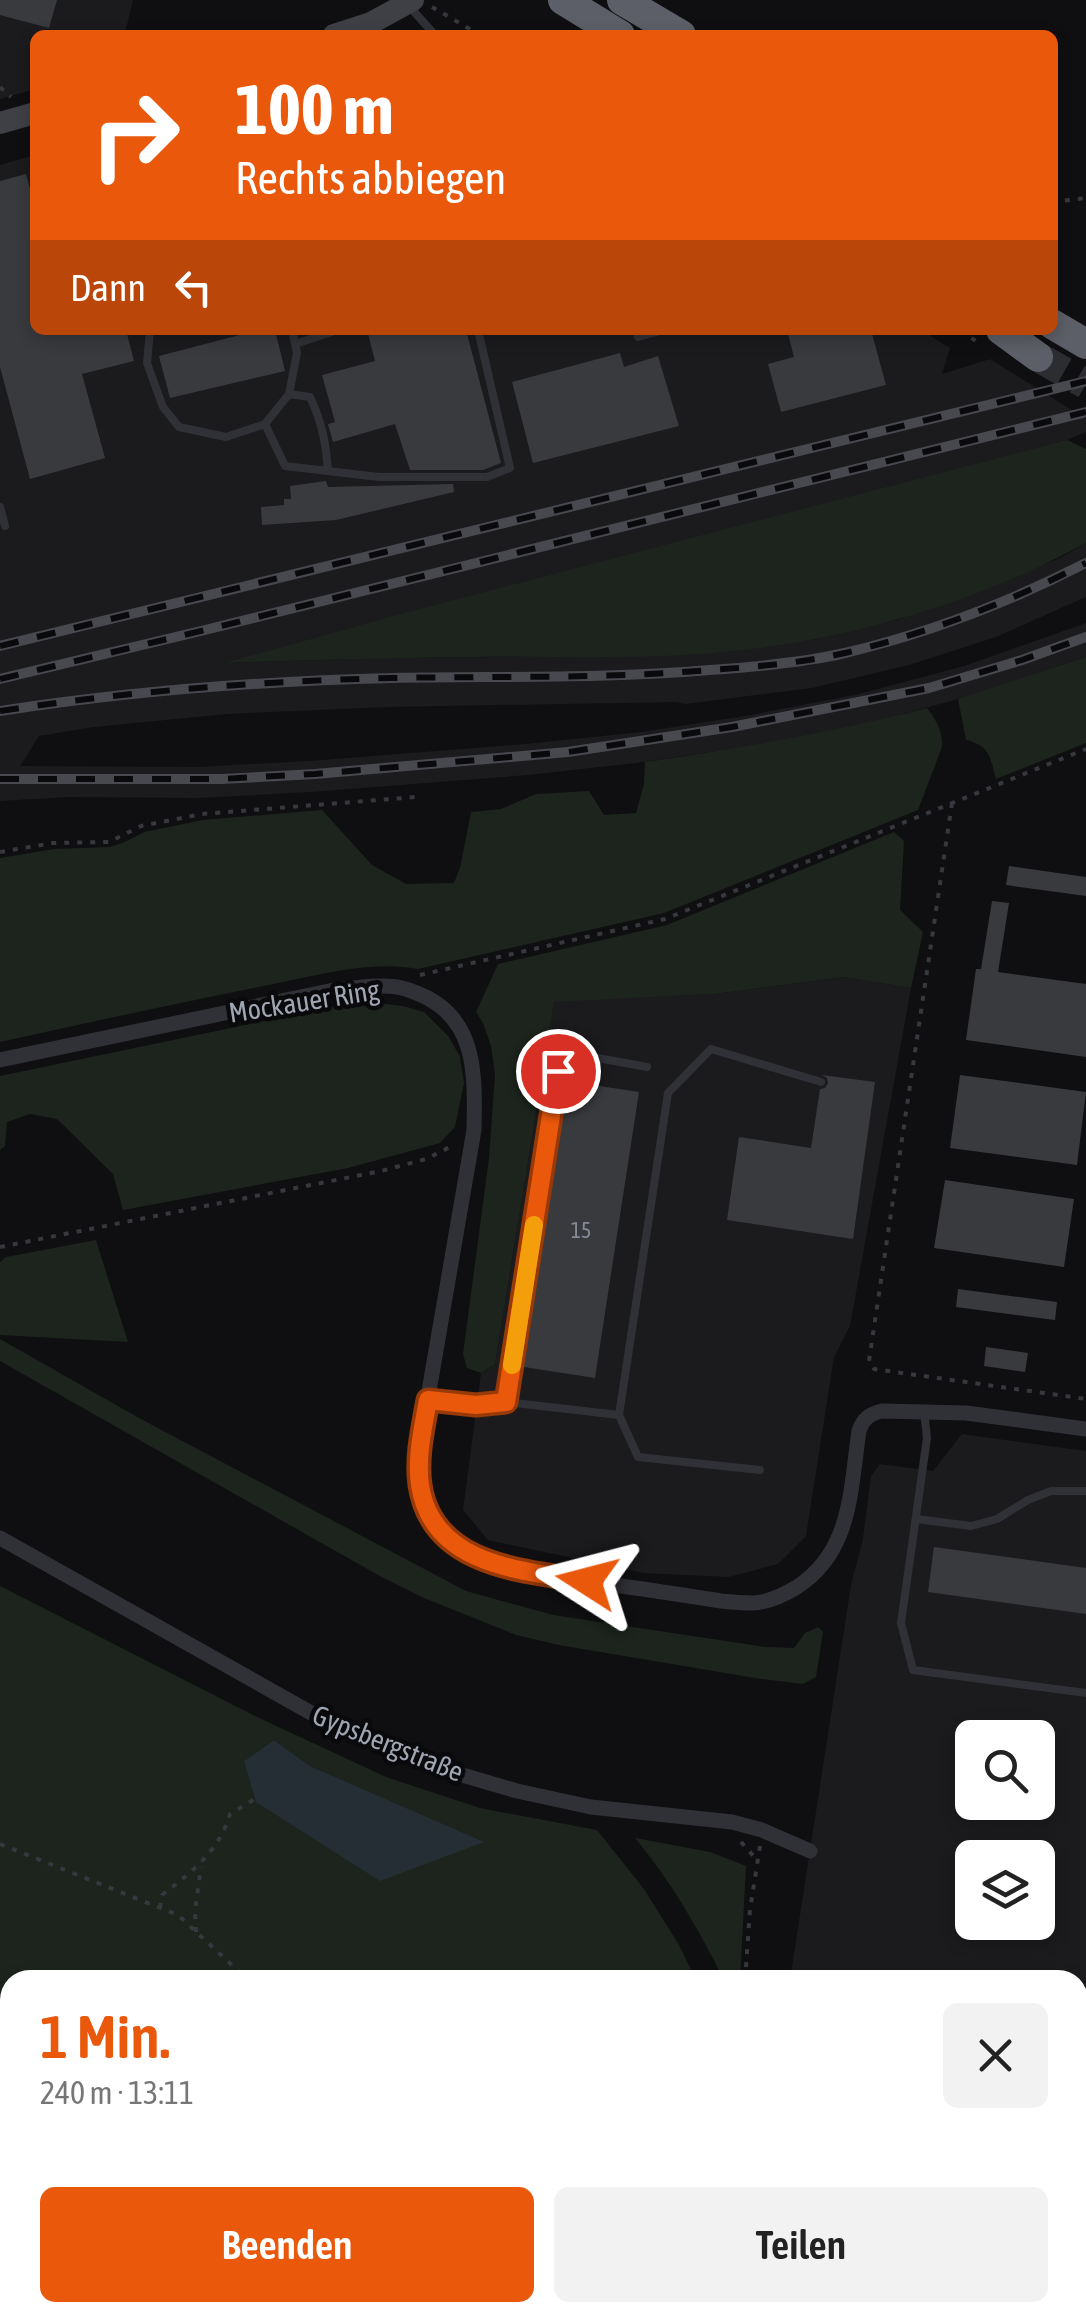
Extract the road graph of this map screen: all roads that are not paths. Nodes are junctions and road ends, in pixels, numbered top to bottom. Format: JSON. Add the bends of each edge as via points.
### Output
{"nodes":[{"id":1,"x":563,"y":0,"type":"edge"},
{"id":2,"x":622,"y":0,"type":"edge"},
{"id":3,"x":413,"y":1,"type":"edge"},
{"id":4,"x":349,"y":30,"type":"edge"},
{"id":5,"x":433,"y":30,"type":"edge"},
{"id":6,"x":612,"y":30,"type":"edge"},
{"id":7,"x":673,"y":30,"type":"edge"},
{"id":8,"x":30,"y":114,"type":"edge"},
{"id":9,"x":0,"y":123,"type":"edge"},
{"id":10,"x":1058,"y":328,"type":"edge"},
{"id":11,"x":150,"y":335,"type":"edge"},
{"id":12,"x":293,"y":335,"type":"edge"},
{"id":13,"x":323,"y":335,"type":"edge"},
{"id":14,"x":479,"y":335,"type":"edge"},
{"id":15,"x":1008,"y":335,"type":"edge"},
{"id":16,"x":295,"y":344,"type":"junction"},
{"id":17,"x":1086,"y":344,"type":"edge"},
{"id":18,"x":1038,"y":357,"type":"tunnel mouth"},
{"id":19,"x":289,"y":394,"type":"junction"},
{"id":20,"x":265,"y":424,"type":"junction"},
{"id":21,"x":328,"y":471,"type":"junction"},
{"id":22,"x":0,"y":507,"type":"edge"},
{"id":23,"x":5,"y":526,"type":"dead end"},
{"id":24,"x":0,"y":1060,"type":"edge"},
{"id":25,"x":647,"y":1066,"type":"dead end"},
{"id":26,"x":821,"y":1082,"type":"dead end"},
{"id":27,"x":428,"y":1400,"type":"junction"},
{"id":28,"x":506,"y":1402,"type":"junction"},
{"id":29,"x":924,"y":1411,"type":"junction"},
{"id":30,"x":619,"y":1415,"type":"junction"},
{"id":31,"x":1086,"y":1429,"type":"edge"},
{"id":32,"x":760,"y":1470,"type":"dead end"},
{"id":33,"x":1086,"y":1492,"type":"edge"},
{"id":34,"x":916,"y":1519,"type":"junction"},
{"id":35,"x":0,"y":1538,"type":"edge"},
{"id":36,"x":1086,"y":1693,"type":"edge"},
{"id":37,"x":810,"y":1851,"type":"dead end"}],
"edges":[{"from":1,"to":6,"type":"highway"},
{"from":2,"to":7,"type":"highway"},
{"from":3,"to":4,"type":"street"},
{"from":3,"to":5,"type":"lane"},
{"from":8,"to":9,"type":"street"},
{"from":10,"to":17,"type":"highway"},
{"from":11,"to":20,"type":"lane","via":[[147,364],[163,408],[179,427],[226,437]]},
{"from":12,"to":16,"type":"lane"},
{"from":13,"to":16,"type":"lane"},
{"from":14,"to":21,"type":"lane","via":[[510,468],[487,476]]},
{"from":15,"to":18,"type":"highway"},
{"from":16,"to":19,"type":"lane"},
{"from":19,"to":20,"type":"lane"},
{"from":19,"to":21,"type":"lane","via":[[310,397]]},
{"from":20,"to":21,"type":"lane","via":[[285,466]]},
{"from":22,"to":23,"type":"lane"},
{"from":24,"to":27,"type":"street","name":"Mockauer Ring","via":[[334,990],[402,987],[447,1012],[470,1052],[474,1130]]},
{"from":25,"to":28,"type":"lane","via":[[581,1055],[558,1071]]},
{"from":26,"to":30,"type":"lane","via":[[710,1050],[668,1093]]},
{"from":27,"to":28,"type":"lane"},
{"from":27,"to":29,"type":"street","name":"Mockauer Ring","via":[[420,1486],[439,1532],[458,1548],[520,1570],[755,1603],[784,1596],[809,1579],[840,1539],[863,1421],[872,1413]]},
{"from":28,"to":30,"type":"lane"},
{"from":29,"to":31,"type":"street"},
{"from":29,"to":34,"type":"lane"},
{"from":30,"to":32,"type":"lane","via":[[638,1456]]},
{"from":33,"to":34,"type":"lane","via":[[1050,1492],[971,1526]]},
{"from":34,"to":36,"type":"lane","via":[[901,1623],[913,1670]]},
{"from":35,"to":37,"type":"street","name":"Gypsbergstraße","via":[[345,1732],[517,1791],[732,1822]]}]}
